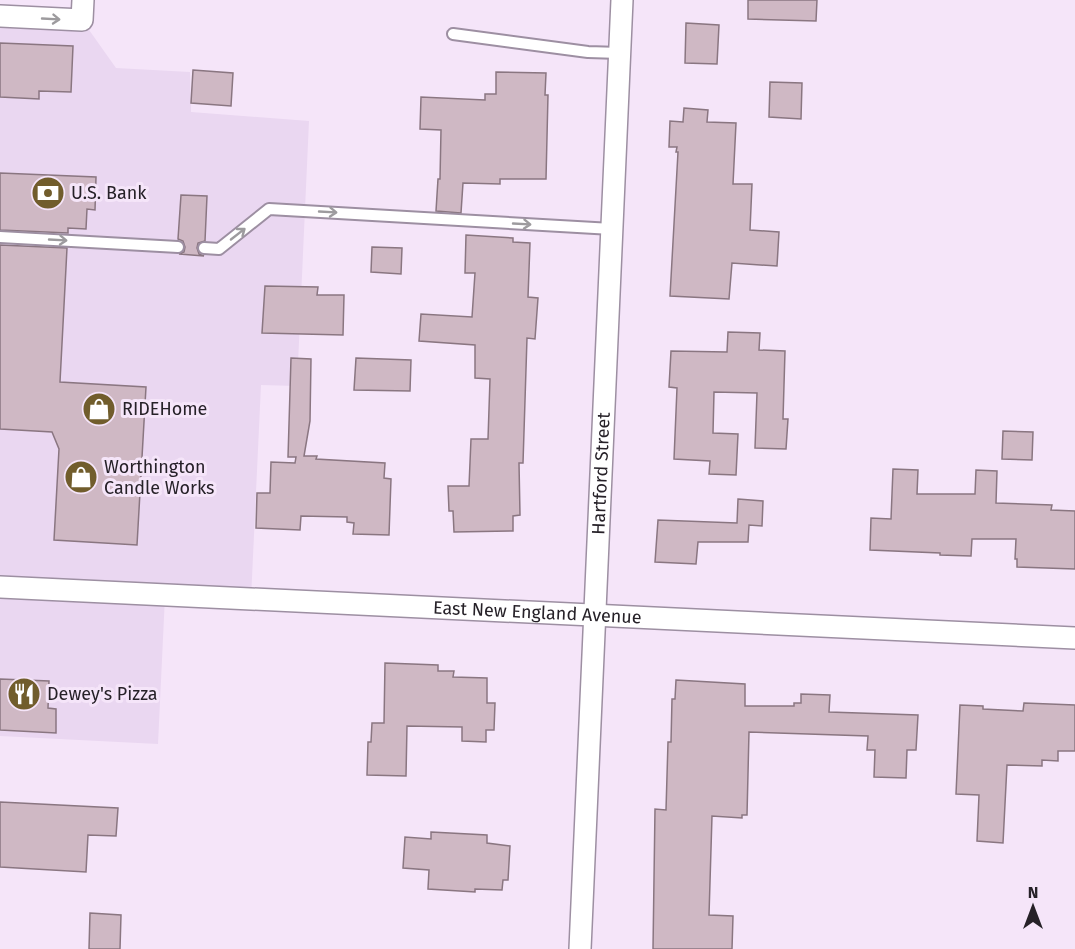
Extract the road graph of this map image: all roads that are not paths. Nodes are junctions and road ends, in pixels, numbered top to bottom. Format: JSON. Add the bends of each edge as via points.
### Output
{"nodes":[{"id":1,"x":83,"y":0,"type":"edge"},
{"id":2,"x":622,"y":0,"type":"edge"},
{"id":3,"x":0,"y":16,"type":"edge"},
{"id":4,"x":453,"y":34,"type":"dead end"},
{"id":5,"x":620,"y":53,"type":"junction"},
{"id":6,"x":612,"y":229,"type":"junction"},
{"id":7,"x":0,"y":237,"type":"edge"},
{"id":8,"x":178,"y":246,"type":"dead end"},
{"id":9,"x":204,"y":248,"type":"dead end"},
{"id":10,"x":0,"y":587,"type":"edge"},
{"id":11,"x":595,"y":616,"type":"junction"},
{"id":12,"x":1075,"y":638,"type":"edge"},
{"id":13,"x":580,"y":949,"type":"edge"}],
"edges":[{"from":3,"to":1,"type":"street","one_way":true,"via":[[82,20]]},
{"from":2,"to":5,"type":"street","name":"Hartford Street"},
{"from":4,"to":5,"type":"lane"},
{"from":5,"to":6,"type":"street","name":"Hartford Street"},
{"from":9,"to":6,"type":"lane","one_way":true,"via":[[219,249],[269,209]]},
{"from":6,"to":11,"type":"street","name":"Hartford Street"},
{"from":7,"to":8,"type":"lane","one_way":true},
{"from":10,"to":11,"type":"street","name":"East New England Avenue"},
{"from":11,"to":12,"type":"street","name":"East New England Avenue"},
{"from":11,"to":13,"type":"street","name":"Hartford Street"}]}
